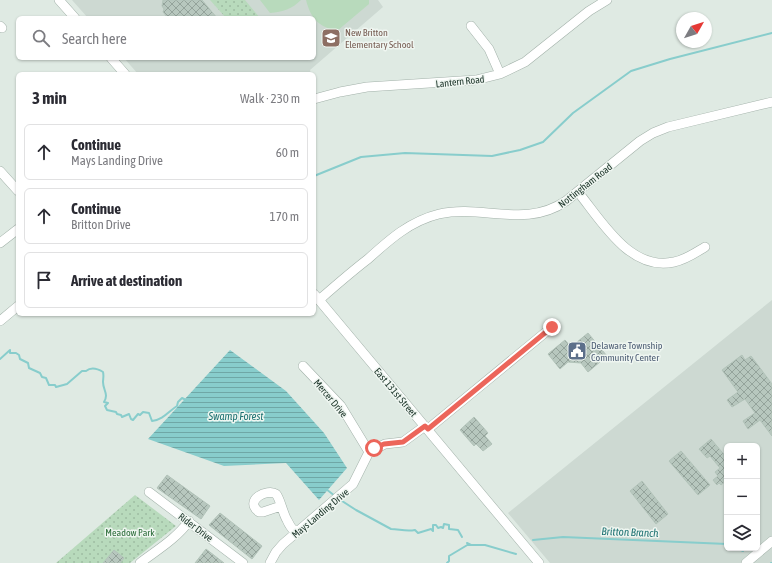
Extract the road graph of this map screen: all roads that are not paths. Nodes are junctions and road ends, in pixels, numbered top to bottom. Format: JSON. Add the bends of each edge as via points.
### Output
{"nodes":[{"id":1,"x":59,"y":0,"type":"edge"},
{"id":2,"x":607,"y":0,"type":"edge"},
{"id":3,"x":596,"y":2,"type":"edge"},
{"id":4,"x":73,"y":16,"type":"edge"},
{"id":5,"x":471,"y":26,"type":"dead end"},
{"id":6,"x":113,"y":60,"type":"edge"},
{"id":7,"x":123,"y":72,"type":"edge"},
{"id":8,"x":500,"y":74,"type":"junction"},
{"id":9,"x":316,"y":98,"type":"edge"},
{"id":10,"x":772,"y":102,"type":"edge"},
{"id":11,"x":0,"y":171,"type":"edge"},
{"id":12,"x":16,"y":189,"type":"edge"},
{"id":13,"x":578,"y":192,"type":"junction"},
{"id":14,"x":16,"y":230,"type":"edge"},
{"id":15,"x":0,"y":243,"type":"edge"},
{"id":16,"x":704,"y":247,"type":"dead end"},
{"id":17,"x":316,"y":297,"type":"edge"},
{"id":18,"x":16,"y":308,"type":"edge"},
{"id":19,"x":0,"y":321,"type":"edge"},
{"id":20,"x":552,"y":327,"type":"dead end"},
{"id":21,"x":303,"y":366,"type":"dead end"},
{"id":22,"x":426,"y":427,"type":"junction"},
{"id":23,"x":369,"y":452,"type":"junction"},
{"id":24,"x":149,"y":492,"type":"dead end"},
{"id":25,"x":281,"y":506,"type":"dead end"},
{"id":26,"x":189,"y":521,"type":"junction"},
{"id":27,"x":296,"y":533,"type":"junction"},
{"id":28,"x":772,"y":542,"type":"edge"},
{"id":29,"x":140,"y":563,"type":"edge"},
{"id":30,"x":243,"y":563,"type":"edge"},
{"id":31,"x":270,"y":563,"type":"edge"},
{"id":32,"x":539,"y":563,"type":"edge"},
{"id":33,"x":746,"y":563,"type":"edge"}],
"edges":[{"from":1,"to":4,"type":"street"},
{"from":2,"to":3,"type":"street","name":"Lantern Road"},
{"from":3,"to":8,"type":"street","name":"Lantern Road","via":[[525,62]]},
{"from":5,"to":8,"type":"street","via":[[489,49]]},
{"from":6,"to":7,"type":"street"},
{"from":8,"to":9,"type":"street","name":"Lantern Road","via":[[476,80],[353,89]]},
{"from":10,"to":13,"type":"street","name":"Nottingham Road","via":[[657,131],[635,145]]},
{"from":11,"to":12,"type":"street"},
{"from":13,"to":16,"type":"street","via":[[619,242],[640,258],[673,262],[691,256]]},
{"from":13,"to":17,"type":"street","name":"Nottingham Road","via":[[556,207],[533,214],[455,212],[419,221],[398,233]]},
{"from":14,"to":15,"type":"street"},
{"from":17,"to":22,"type":"street","name":"East 131st Street"},
{"from":18,"to":19,"type":"street"},
{"from":20,"to":22,"type":"street"},
{"from":21,"to":23,"type":"street","name":"Mercer Drive","via":[[341,406]]},
{"from":22,"to":23,"type":"street","via":[[403,442],[384,444]]},
{"from":22,"to":32,"type":"street","name":"East 131st Street"},
{"from":23,"to":27,"type":"street","name":"Mays Landing Drive","via":[[357,478],[348,490]]},
{"from":24,"to":26,"type":"street","name":"Rider Drive"},
{"from":25,"to":27,"type":"street"},
{"from":26,"to":29,"type":"street","via":[[181,532]]},
{"from":26,"to":30,"type":"street","name":"Rider Drive"},
{"from":27,"to":31,"type":"street","name":"Mays Landing Drive","via":[[279,548]]},
{"from":28,"to":33,"type":"street"}]}
